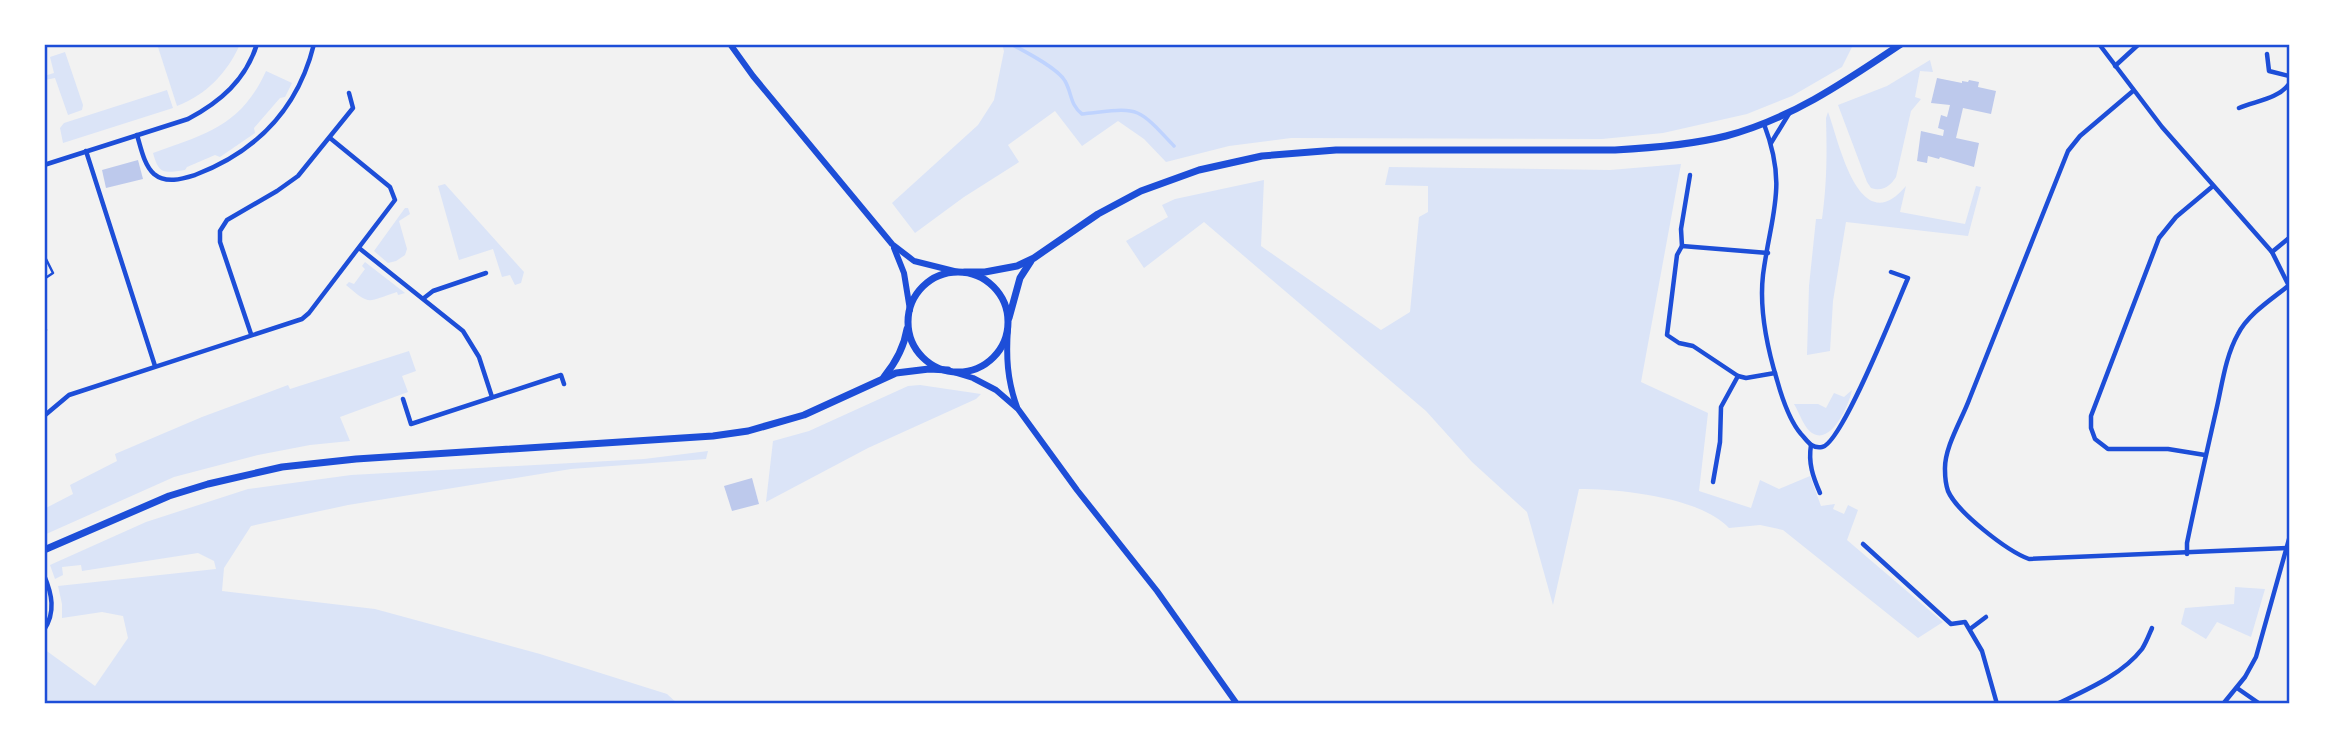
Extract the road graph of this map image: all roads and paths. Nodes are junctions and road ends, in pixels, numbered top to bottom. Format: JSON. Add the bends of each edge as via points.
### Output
{"nodes":[{"id":1,"x":257,"y":44,"type":"edge"},
{"id":2,"x":314,"y":44,"type":"edge"},
{"id":3,"x":730,"y":44,"type":"edge"},
{"id":4,"x":1901,"y":44,"type":"edge"},
{"id":5,"x":2099,"y":44,"type":"edge"},
{"id":6,"x":2140,"y":44,"type":"edge"},
{"id":7,"x":2267,"y":54,"type":"dead end"},
{"id":8,"x":2115,"y":66,"type":"junction"},
{"id":9,"x":2289,"y":76,"type":"edge"},
{"id":10,"x":2289,"y":84,"type":"edge"},
{"id":11,"x":2133,"y":91,"type":"junction"},
{"id":12,"x":349,"y":93,"type":"dead end"},
{"id":13,"x":2239,"y":108,"type":"dead end"},
{"id":14,"x":1791,"y":111,"type":"junction"},
{"id":15,"x":1764,"y":123,"type":"junction"},
{"id":16,"x":137,"y":135,"type":"junction"},
{"id":17,"x":330,"y":138,"type":"junction"},
{"id":18,"x":1771,"y":143,"type":"junction"},
{"id":19,"x":86,"y":151,"type":"junction"},
{"id":20,"x":44,"y":165,"type":"edge"},
{"id":21,"x":1690,"y":175,"type":"dead end"},
{"id":22,"x":2213,"y":186,"type":"junction"},
{"id":23,"x":2289,"y":238,"type":"edge"},
{"id":24,"x":892,"y":244,"type":"junction"},
{"id":25,"x":1682,"y":246,"type":"junction"},
{"id":26,"x":359,"y":248,"type":"junction"},
{"id":27,"x":2272,"y":252,"type":"junction"},
{"id":28,"x":1768,"y":253,"type":"junction"},
{"id":29,"x":44,"y":255,"type":"edge"},
{"id":30,"x":1034,"y":258,"type":"junction"},
{"id":31,"x":961,"y":272,"type":"junction"},
{"id":32,"x":1891,"y":272,"type":"dead end"},
{"id":33,"x":486,"y":273,"type":"dead end"},
{"id":34,"x":44,"y":279,"type":"edge"},
{"id":35,"x":2289,"y":286,"type":"edge"},
{"id":36,"x":424,"y":298,"type":"junction"},
{"id":37,"x":910,"y":310,"type":"junction"},
{"id":38,"x":908,"y":323,"type":"junction"},
{"id":39,"x":44,"y":324,"type":"edge"},
{"id":40,"x":1008,"y":327,"type":"junction"},
{"id":41,"x":46,"y":330,"type":"dead end"},
{"id":42,"x":251,"y":334,"type":"junction"},
{"id":43,"x":155,"y":366,"type":"junction"},
{"id":44,"x":949,"y":370,"type":"junction"},
{"id":45,"x":1774,"y":373,"type":"junction"},
{"id":46,"x":1738,"y":376,"type":"junction"},
{"id":47,"x":884,"y":378,"type":"junction"},
{"id":48,"x":564,"y":384,"type":"dead end"},
{"id":49,"x":492,"y":397,"type":"junction"},
{"id":50,"x":403,"y":399,"type":"dead end"},
{"id":51,"x":1018,"y":409,"type":"junction"},
{"id":52,"x":44,"y":416,"type":"edge"},
{"id":53,"x":1811,"y":445,"type":"junction"},
{"id":54,"x":2205,"y":455,"type":"junction"},
{"id":55,"x":1713,"y":482,"type":"dead end"},
{"id":56,"x":1819,"y":493,"type":"dead end"},
{"id":57,"x":2289,"y":539,"type":"edge"},
{"id":58,"x":1863,"y":544,"type":"dead end"},
{"id":59,"x":2287,"y":548,"type":"junction"},
{"id":60,"x":44,"y":550,"type":"edge"},
{"id":61,"x":2187,"y":554,"type":"junction"},
{"id":62,"x":44,"y":575,"type":"edge"},
{"id":63,"x":1986,"y":617,"type":"dead end"},
{"id":64,"x":2152,"y":628,"type":"dead end"},
{"id":65,"x":44,"y":629,"type":"edge"},
{"id":66,"x":1969,"y":629,"type":"junction"},
{"id":67,"x":2237,"y":688,"type":"junction"},
{"id":68,"x":1237,"y":704,"type":"edge"},
{"id":69,"x":1997,"y":704,"type":"edge"},
{"id":70,"x":2057,"y":704,"type":"edge"},
{"id":71,"x":2223,"y":704,"type":"edge"},
{"id":72,"x":2260,"y":704,"type":"edge"}],
"edges":[{"from":1,"to":16,"type":"street","via":[[239,80],[225,95],[188,119]]},
{"from":2,"to":16,"type":"street","via":[[301,85],[272,128],[234,157],[168,181],[148,168]]},
{"from":3,"to":24,"type":"street"},
{"from":4,"to":14,"type":"main road"},
{"from":5,"to":8,"type":"street"},
{"from":6,"to":8,"type":"street"},
{"from":7,"to":9,"type":"street","via":[[2269,71]]},
{"from":8,"to":11,"type":"street"},
{"from":10,"to":13,"type":"street"},
{"from":11,"to":22,"type":"street"},
{"from":11,"to":61,"type":"street","via":[[2080,135],[2068,151],[1944,467],[1948,491],[1963,509],[2002,546],[2029,559]]},
{"from":12,"to":17,"type":"street","via":[[354,108]]},
{"from":14,"to":15,"type":"main road"},
{"from":14,"to":18,"type":"street"},
{"from":15,"to":18,"type":"street"},
{"from":15,"to":30,"type":"main road","via":[[1714,139],[1657,148],[1336,150],[1241,160],[1141,191]]},
{"from":16,"to":19,"type":"street"},
{"from":17,"to":26,"type":"street","via":[[394,193],[395,200]]},
{"from":17,"to":42,"type":"street","via":[[298,176],[228,220],[220,231]]},
{"from":18,"to":28,"type":"street","via":[[1778,188]]},
{"from":19,"to":20,"type":"street"},
{"from":19,"to":43,"type":"street"},
{"from":21,"to":25,"type":"street"},
{"from":22,"to":27,"type":"street"},
{"from":22,"to":54,"type":"street","via":[[2159,238],[2091,416],[2095,439],[2108,449],[2168,449]]},
{"from":23,"to":27,"type":"street"},
{"from":24,"to":31,"type":"street","via":[[914,261]]},
{"from":24,"to":37,"type":"street","via":[[904,273]]},
{"from":25,"to":28,"type":"street"},
{"from":25,"to":46,"type":"street","via":[[1677,254],[1667,335]]},
{"from":26,"to":36,"type":"street"},
{"from":26,"to":42,"type":"street","via":[[309,313]]},
{"from":27,"to":35,"type":"street"},
{"from":28,"to":45,"type":"street","via":[[1762,309]]},
{"from":29,"to":34,"type":"lane","via":[[53,273]]},
{"from":30,"to":31,"type":"main road","via":[[1017,266]]},
{"from":30,"to":40,"type":"main road","via":[[1020,278]]},
{"from":31,"to":37,"type":"main road","via":[[927,283]]},
{"from":31,"to":40,"type":"main road","via":[[993,286],[1005,304]]},
{"from":32,"to":53,"type":"street","via":[[1908,278],[1854,403],[1830,444]]},
{"from":33,"to":36,"type":"street","via":[[433,290]]},
{"from":35,"to":54,"type":"street","via":[[2238,332]]},
{"from":36,"to":49,"type":"street","via":[[472,343]]},
{"from":37,"to":38,"type":"main road"},
{"from":38,"to":44,"type":"main road","via":[[920,354]]},
{"from":38,"to":47,"type":"main road","via":[[904,346]]},
{"from":39,"to":41,"type":"lane"},
{"from":40,"to":44,"type":"main road","via":[[1000,349],[983,365]]},
{"from":40,"to":51,"type":"street","via":[[1009,386]]},
{"from":42,"to":43,"type":"street"},
{"from":43,"to":52,"type":"street","via":[[69,396]]},
{"from":44,"to":47,"type":"main road"},
{"from":44,"to":51,"type":"street","via":[[996,390]]},
{"from":45,"to":46,"type":"street"},
{"from":45,"to":53,"type":"street","via":[[1796,428]]},
{"from":46,"to":55,"type":"street","via":[[1721,407]]},
{"from":47,"to":60,"type":"main road","via":[[804,415],[748,431],[356,459],[260,471],[169,496]]},
{"from":48,"to":49,"type":"street","via":[[561,375]]},
{"from":49,"to":50,"type":"street","via":[[411,424]]},
{"from":51,"to":68,"type":"street"},
{"from":53,"to":56,"type":"street","via":[[1811,472]]},
{"from":54,"to":61,"type":"street"},
{"from":57,"to":59,"type":"street"},
{"from":58,"to":66,"type":"street","via":[[1951,624],[1965,622]]},
{"from":59,"to":61,"type":"street"},
{"from":59,"to":67,"type":"street","via":[[2256,657]]},
{"from":62,"to":65,"type":"street","via":[[52,601],[50,621]]},
{"from":63,"to":66,"type":"street"},
{"from":64,"to":70,"type":"street","via":[[2142,649],[2120,668]]},
{"from":66,"to":69,"type":"street","via":[[1982,651]]},
{"from":67,"to":71,"type":"street"},
{"from":67,"to":72,"type":"street"}]}
